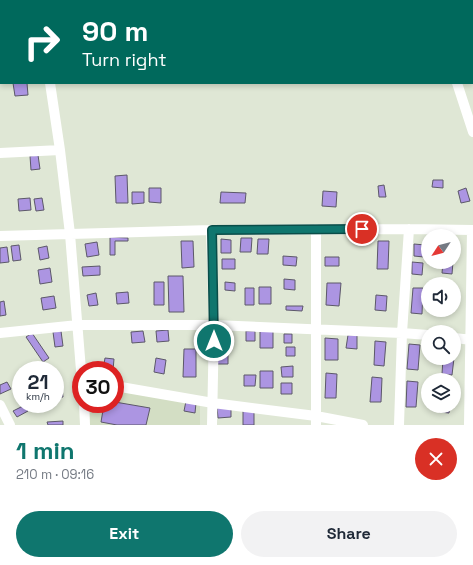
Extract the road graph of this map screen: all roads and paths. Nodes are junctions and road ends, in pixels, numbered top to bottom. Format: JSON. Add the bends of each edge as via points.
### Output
{"nodes":[{"id":1,"x":50,"y":84,"type":"edge"},
{"id":2,"x":457,"y":84,"type":"edge"},
{"id":3,"x":473,"y":132,"type":"edge"},
{"id":4,"x":60,"y":150,"type":"junction"},
{"id":5,"x":0,"y":153,"type":"edge"},
{"id":6,"x":316,"y":229,"type":"junction"},
{"id":7,"x":409,"y":229,"type":"junction"},
{"id":8,"x":212,"y":230,"type":"junction"},
{"id":9,"x":472,"y":230,"type":"edge"},
{"id":10,"x":70,"y":234,"type":"junction"},
{"id":11,"x":0,"y":236,"type":"edge"},
{"id":12,"x":78,"y":325,"type":"junction"},
{"id":13,"x":214,"y":325,"type":"junction"},
{"id":14,"x":316,"y":329,"type":"junction"},
{"id":15,"x":0,"y":333,"type":"edge"},
{"id":16,"x":402,"y":333,"type":"junction"},
{"id":17,"x":421,"y":334,"type":"edge"},
{"id":18,"x":461,"y":339,"type":"edge"},
{"id":19,"x":472,"y":340,"type":"edge"},
{"id":20,"x":81,"y":361,"type":"edge"},
{"id":21,"x":124,"y":388,"type":"edge"},
{"id":22,"x":213,"y":403,"type":"junction"},
{"id":23,"x":0,"y":405,"type":"edge"},
{"id":24,"x":84,"y":413,"type":"edge"},
{"id":25,"x":316,"y":420,"type":"edge"},
{"id":26,"x":10,"y":425,"type":"edge"},
{"id":27,"x":85,"y":425,"type":"edge"},
{"id":28,"x":212,"y":425,"type":"edge"},
{"id":29,"x":363,"y":425,"type":"edge"},
{"id":30,"x":399,"y":425,"type":"edge"},
{"id":31,"x":469,"y":425,"type":"edge"}],
"edges":[{"from":1,"to":4,"type":"street"},
{"from":2,"to":3,"type":"street"},
{"from":4,"to":5,"type":"street"},
{"from":4,"to":10,"type":"street"},
{"from":6,"to":7,"type":"street"},
{"from":6,"to":8,"type":"street"},
{"from":6,"to":14,"type":"street"},
{"from":7,"to":9,"type":"street"},
{"from":7,"to":16,"type":"street"},
{"from":8,"to":10,"type":"street"},
{"from":8,"to":13,"type":"street"},
{"from":9,"to":19,"type":"street"},
{"from":10,"to":11,"type":"street"},
{"from":10,"to":12,"type":"street"},
{"from":12,"to":13,"type":"street"},
{"from":12,"to":15,"type":"street"},
{"from":12,"to":20,"type":"street"},
{"from":13,"to":14,"type":"street"},
{"from":13,"to":22,"type":"street"},
{"from":14,"to":16,"type":"street"},
{"from":14,"to":25,"type":"street"},
{"from":16,"to":17,"type":"street"},
{"from":16,"to":30,"type":"street"},
{"from":18,"to":19,"type":"street"},
{"from":19,"to":31,"type":"street"},
{"from":21,"to":22,"type":"street"},
{"from":22,"to":25,"type":"street"},
{"from":22,"to":28,"type":"street"},
{"from":23,"to":26,"type":"street"},
{"from":24,"to":27,"type":"street"},
{"from":25,"to":29,"type":"street"}]}
